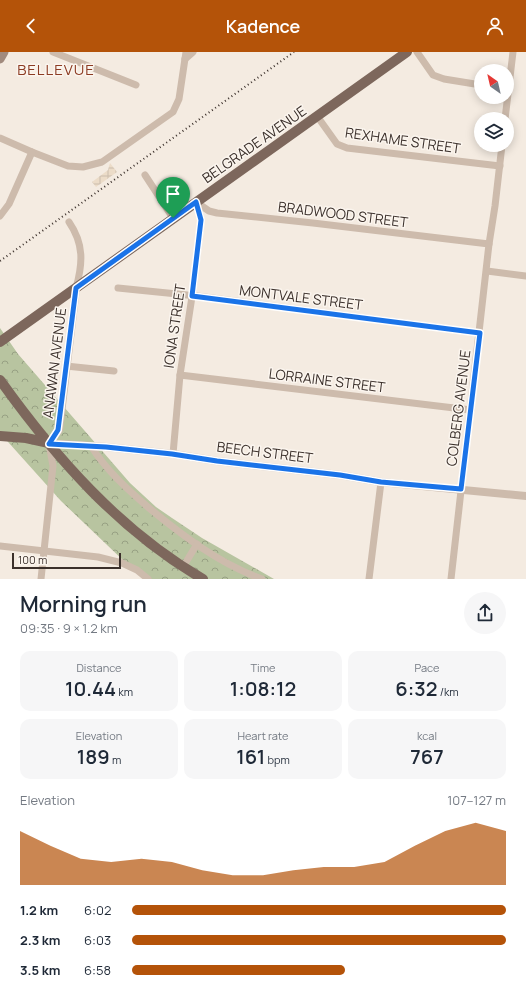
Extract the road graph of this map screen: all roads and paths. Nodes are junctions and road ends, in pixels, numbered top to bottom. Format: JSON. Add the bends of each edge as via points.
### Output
{"nodes":[{"id":1,"x":4,"y":52,"type":"edge"},
{"id":2,"x":53,"y":52,"type":"edge"},
{"id":3,"x":193,"y":52,"type":"edge"},
{"id":4,"x":407,"y":52,"type":"edge"},
{"id":5,"x":417,"y":52,"type":"edge"},
{"id":6,"x":514,"y":52,"type":"edge"},
{"id":7,"x":185,"y":55,"type":"edge"},
{"id":8,"x":0,"y":59,"type":"edge"},
{"id":9,"x":512,"y":64,"type":"edge"},
{"id":10,"x":474,"y":84,"type":"edge"},
{"id":11,"x":136,"y":85,"type":"dead end"},
{"id":12,"x":317,"y":116,"type":"junction"},
{"id":13,"x":0,"y":138,"type":"edge"},
{"id":14,"x":32,"y":152,"type":"junction"},
{"id":15,"x":501,"y":152,"type":"edge"},
{"id":16,"x":500,"y":166,"type":"junction"},
{"id":17,"x":145,"y":175,"type":"dead end"},
{"id":18,"x":196,"y":202,"type":"junction"},
{"id":19,"x":0,"y":216,"type":"edge"},
{"id":20,"x":173,"y":218,"type":"junction"},
{"id":21,"x":69,"y":222,"type":"dead end"},
{"id":22,"x":489,"y":244,"type":"junction"},
{"id":23,"x":486,"y":271,"type":"junction"},
{"id":24,"x":526,"y":276,"type":"edge"},
{"id":25,"x":76,"y":288,"type":"junction"},
{"id":26,"x":118,"y":288,"type":"dead end"},
{"id":27,"x":192,"y":296,"type":"junction"},
{"id":28,"x":480,"y":333,"type":"junction"},
{"id":29,"x":0,"y":342,"type":"edge"},
{"id":30,"x":66,"y":366,"type":"junction"},
{"id":31,"x":114,"y":371,"type":"dead end"},
{"id":32,"x":180,"y":375,"type":"junction"},
{"id":33,"x":0,"y":380,"type":"edge"},
{"id":34,"x":471,"y":410,"type":"junction"},
{"id":35,"x":0,"y":436,"type":"edge"},
{"id":36,"x":49,"y":444,"type":"junction"},
{"id":37,"x":91,"y":446,"type":"junction"},
{"id":38,"x":172,"y":454,"type":"junction"},
{"id":39,"x":381,"y":482,"type":"junction"},
{"id":40,"x":461,"y":489,"type":"junction"},
{"id":41,"x":526,"y":496,"type":"edge"},
{"id":42,"x":197,"y":544,"type":"junction"},
{"id":43,"x":0,"y":546,"type":"edge"},
{"id":44,"x":44,"y":552,"type":"junction"},
{"id":45,"x":183,"y":567,"type":"junction"},
{"id":46,"x":40,"y":579,"type":"edge"},
{"id":47,"x":148,"y":579,"type":"edge"},
{"id":48,"x":203,"y":579,"type":"edge"},
{"id":49,"x":262,"y":579,"type":"edge"},
{"id":50,"x":369,"y":579,"type":"edge"},
{"id":51,"x":451,"y":579,"type":"edge"}],
"edges":[{"from":1,"to":8,"type":"main road"},
{"from":2,"to":11,"type":"street"},
{"from":3,"to":7,"type":"street"},
{"from":4,"to":12,"type":"main road","name":"BELGRADE AVENUE"},
{"from":5,"to":10,"type":"street","via":[[433,75]]},
{"from":6,"to":9,"type":"street"},
{"from":7,"to":14,"type":"street","via":[[180,99],[173,112],[106,160],[88,167],[73,167]]},
{"from":12,"to":16,"type":"street","name":"REXHAME STREET","via":[[337,144],[347,148]]},
{"from":12,"to":18,"type":"main road","name":"BELGRADE AVENUE"},
{"from":13,"to":14,"type":"street"},
{"from":14,"to":19,"type":"street","via":[[9,204]]},
{"from":15,"to":16,"type":"street","name":"COLBERG AVENUE"},
{"from":16,"to":22,"type":"street","name":"COLBERG AVENUE"},
{"from":17,"to":20,"type":"street"},
{"from":18,"to":20,"type":"main road","name":"BELGRADE AVENUE"},
{"from":18,"to":22,"type":"street","name":"BRADWOOD STREET","via":[[217,213]]},
{"from":18,"to":27,"type":"street","name":"IONA STREET","via":[[201,220]]},
{"from":20,"to":25,"type":"main road","name":"BELGRADE AVENUE"},
{"from":21,"to":25,"type":"street","name":"ANAWAN AVENUE","via":[[77,238],[81,256],[81,269]]},
{"from":22,"to":23,"type":"street","name":"COLBERG AVENUE"},
{"from":23,"to":24,"type":"street"},
{"from":23,"to":28,"type":"street","name":"COLBERG AVENUE"},
{"from":25,"to":29,"type":"main road","name":"BELGRADE AVENUE"},
{"from":25,"to":30,"type":"street","name":"ANAWAN AVENUE"},
{"from":26,"to":27,"type":"street","name":"MONTVALE STREET"},
{"from":27,"to":28,"type":"street","name":"MONTVALE STREET"},
{"from":27,"to":32,"type":"street","name":"IONA STREET"},
{"from":28,"to":34,"type":"street","name":"COLBERG AVENUE"},
{"from":30,"to":31,"type":"street"},
{"from":30,"to":36,"type":"street","name":"ANAWAN AVENUE","via":[[58,430]]},
{"from":32,"to":34,"type":"street","name":"LORRAINE STREET"},
{"from":32,"to":38,"type":"street","name":"IONA STREET"},
{"from":33,"to":36,"type":"main road"},
{"from":34,"to":40,"type":"street","name":"COLBERG AVENUE"},
{"from":35,"to":36,"type":"main road","name":"BEECH STREET","via":[[26,438]]},
{"from":36,"to":37,"type":"street","name":"BEECH STREET"},
{"from":36,"to":44,"type":"street","via":[[53,466]]},
{"from":36,"to":45,"type":"main road","via":[[86,486],[124,523]]},
{"from":37,"to":38,"type":"street","name":"BEECH STREET"},
{"from":37,"to":42,"type":"street","via":[[99,459],[125,487],[168,524]]},
{"from":38,"to":39,"type":"street","name":"BEECH STREET"},
{"from":39,"to":40,"type":"street","name":"BEECH STREET"},
{"from":39,"to":50,"type":"street"},
{"from":40,"to":41,"type":"street","name":"BEECH STREET"},
{"from":40,"to":51,"type":"street","name":"COLBERG AVENUE"},
{"from":42,"to":45,"type":"street"},
{"from":42,"to":49,"type":"street"},
{"from":43,"to":44,"type":"street"},
{"from":44,"to":46,"type":"street"},
{"from":44,"to":47,"type":"street","via":[[98,557],[122,563]]},
{"from":45,"to":48,"type":"main road"}]}
